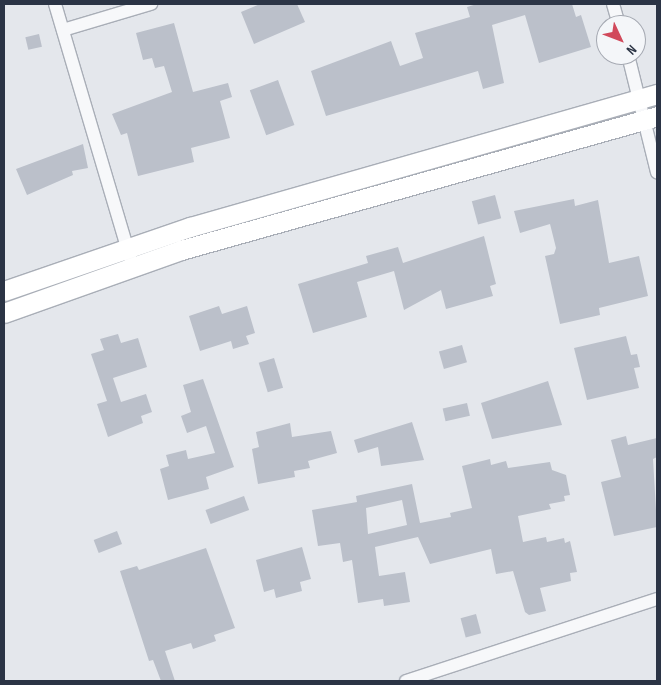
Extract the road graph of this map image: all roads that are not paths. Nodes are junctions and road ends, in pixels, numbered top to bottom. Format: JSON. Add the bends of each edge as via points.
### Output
{"nodes":[{"id":1,"x":55,"y":4,"type":"edge"},
{"id":2,"x":151,"y":4,"type":"edge"},
{"id":3,"x":63,"y":30,"type":"junction"},
{"id":4,"x":633,"y":65,"type":"edge"},
{"id":5,"x":649,"y":96,"type":"edge"},
{"id":6,"x":652,"y":118,"type":"edge"},
{"id":7,"x":657,"y":172,"type":"edge"},
{"id":8,"x":126,"y":248,"type":"junction"},
{"id":9,"x":133,"y":267,"type":"junction"},
{"id":10,"x":4,"y":291,"type":"edge"},
{"id":11,"x":4,"y":313,"type":"edge"},
{"id":12,"x":657,"y":599,"type":"edge"},
{"id":13,"x":406,"y":681,"type":"edge"}],
"edges":[{"from":1,"to":3,"type":"street"},
{"from":2,"to":3,"type":"street"},
{"from":3,"to":8,"type":"street"},
{"from":4,"to":5,"type":"street"},
{"from":5,"to":6,"type":"street"},
{"from":5,"to":8,"type":"street"},
{"from":6,"to":7,"type":"street"},
{"from":6,"to":9,"type":"street"},
{"from":8,"to":9,"type":"street"},
{"from":8,"to":10,"type":"street"},
{"from":9,"to":11,"type":"street"},
{"from":12,"to":13,"type":"street"}]}
